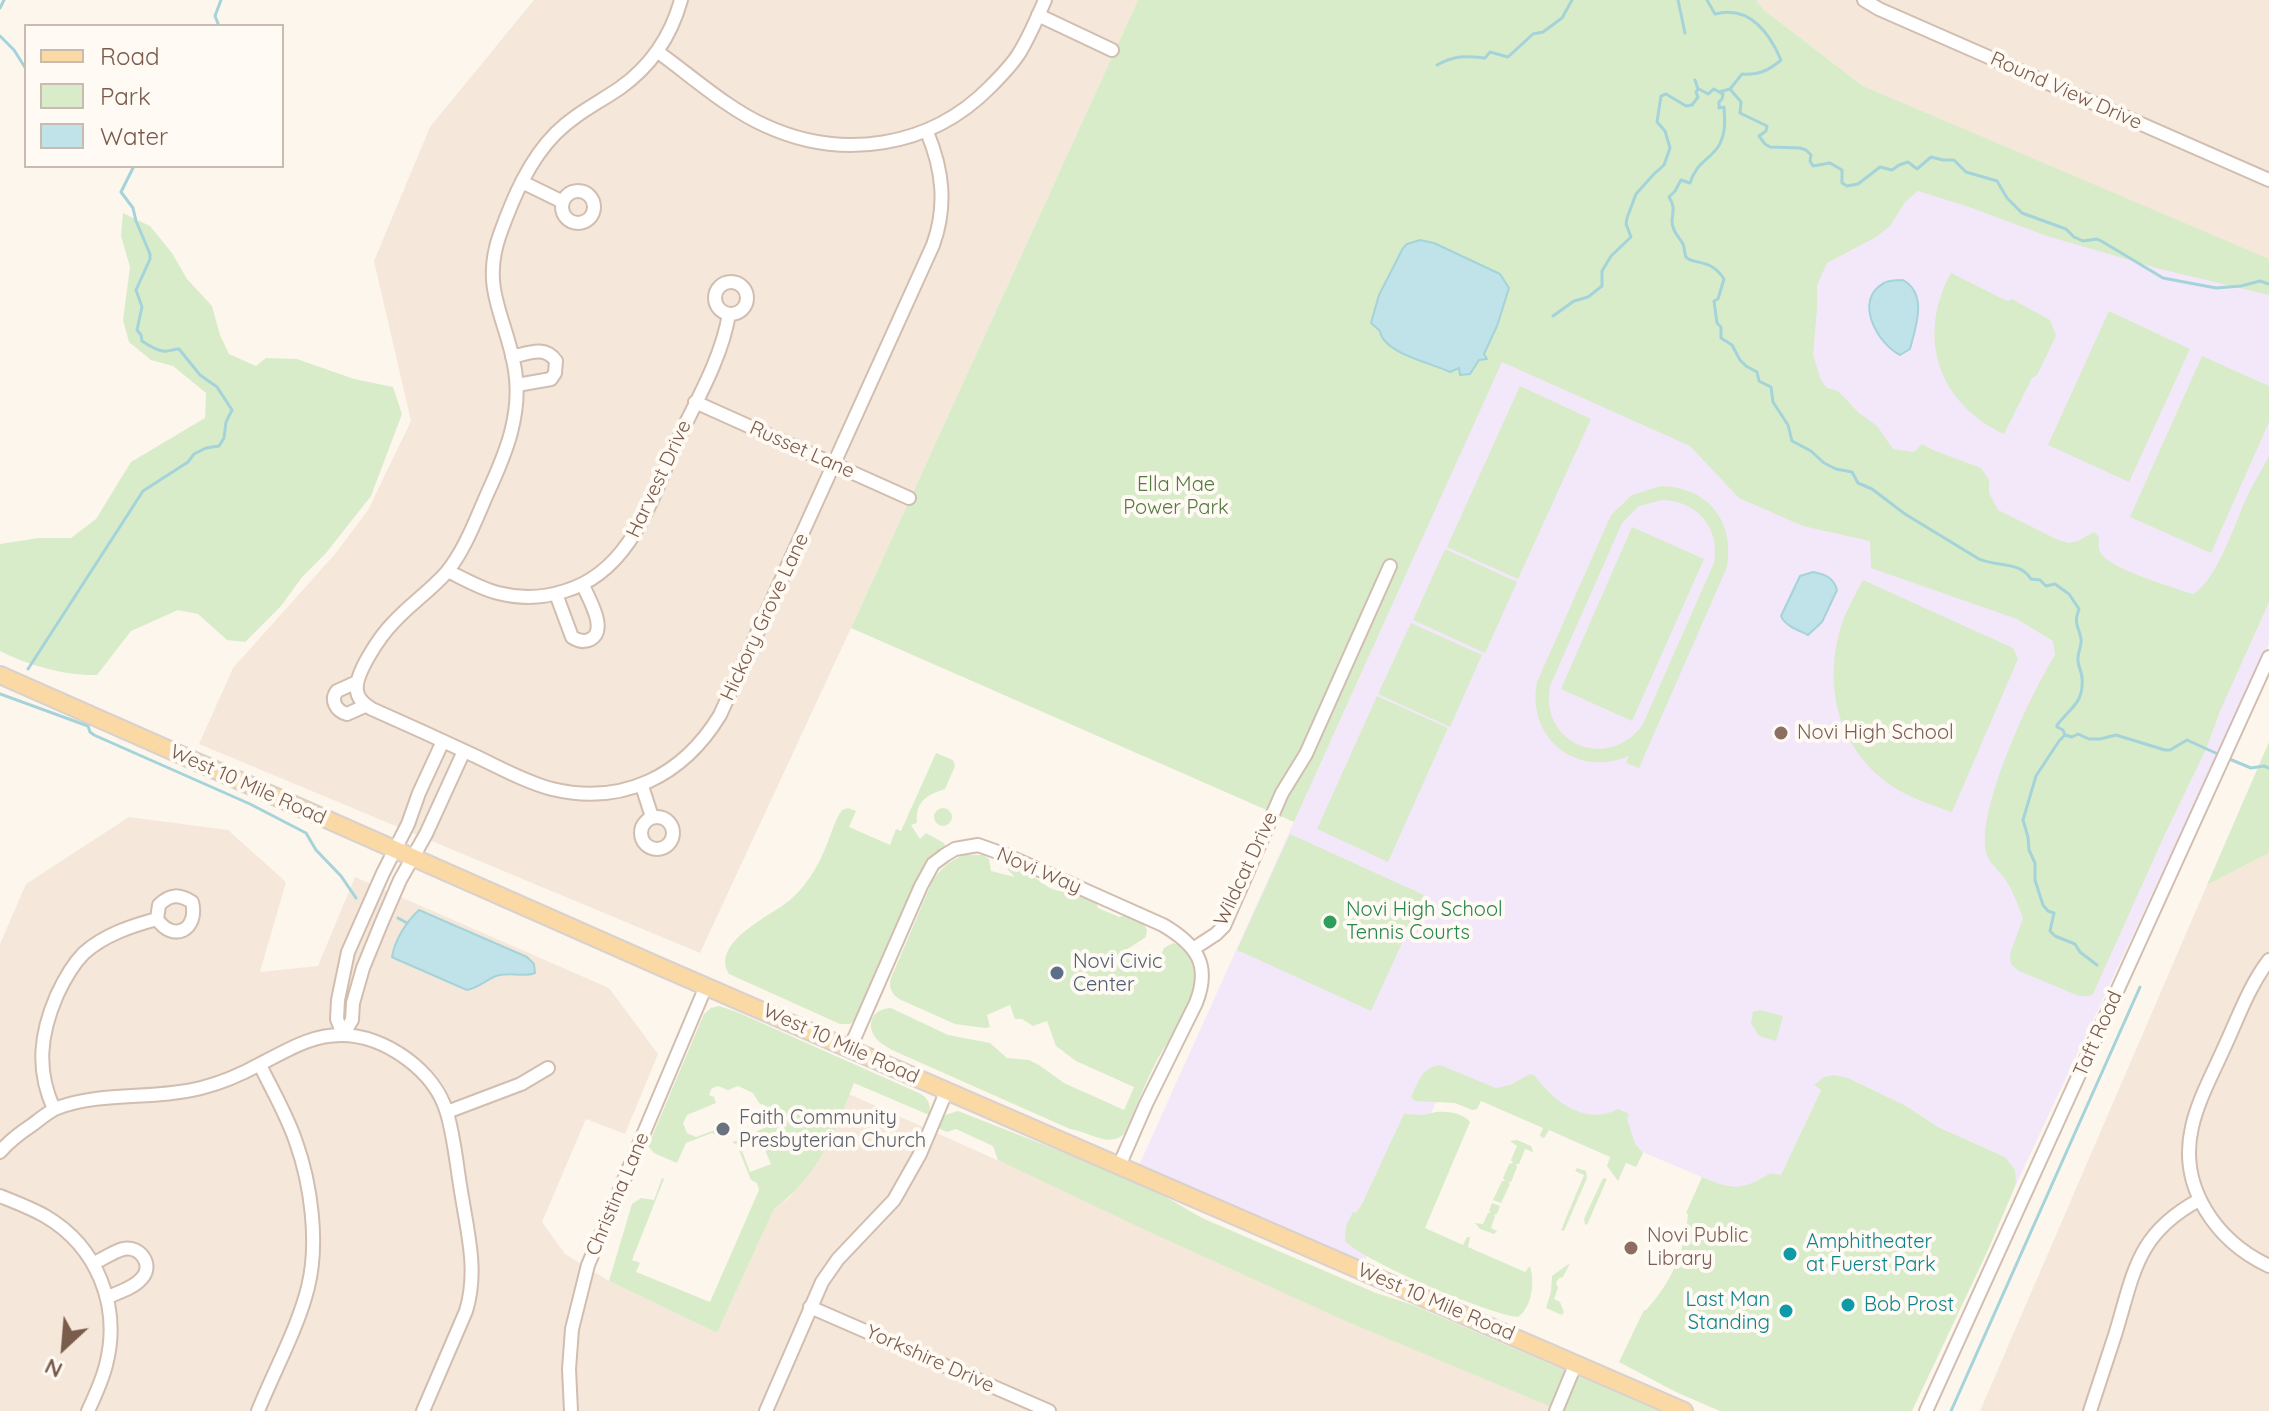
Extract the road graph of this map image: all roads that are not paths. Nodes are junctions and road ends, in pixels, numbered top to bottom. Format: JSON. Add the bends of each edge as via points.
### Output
{"nodes":[{"id":1,"x":681,"y":0,"type":"edge"},
{"id":2,"x":1045,"y":0,"type":"edge"},
{"id":3,"x":1864,"y":0,"type":"edge"},
{"id":4,"x":1038,"y":15,"type":"junction"},
{"id":5,"x":1112,"y":50,"type":"dead end"},
{"id":6,"x":658,"y":52,"type":"junction"},
{"id":7,"x":927,"y":132,"type":"junction"},
{"id":8,"x":2269,"y":180,"type":"edge"},
{"id":9,"x":522,"y":182,"type":"junction"},
{"id":10,"x":563,"y":202,"type":"dead end"},
{"id":11,"x":729,"y":314,"type":"dead end"},
{"id":12,"x":512,"y":357,"type":"junction"},
{"id":13,"x":517,"y":385,"type":"junction"},
{"id":14,"x":695,"y":402,"type":"junction"},
{"id":15,"x":835,"y":464,"type":"junction"},
{"id":16,"x":909,"y":498,"type":"dead end"},
{"id":17,"x":1390,"y":566,"type":"dead end"},
{"id":18,"x":448,"y":571,"type":"junction"},
{"id":19,"x":583,"y":585,"type":"junction"},
{"id":20,"x":556,"y":594,"type":"junction"},
{"id":21,"x":2269,"y":657,"type":"edge"},
{"id":22,"x":0,"y":675,"type":"edge"},
{"id":23,"x":357,"y":688,"type":"junction"},
{"id":24,"x":365,"y":706,"type":"junction"},
{"id":25,"x":443,"y":741,"type":"junction"},
{"id":26,"x":464,"y":751,"type":"junction"},
{"id":27,"x":642,"y":786,"type":"junction"},
{"id":28,"x":419,"y":793,"type":"junction"},
{"id":29,"x":440,"y":803,"type":"junction"},
{"id":30,"x":652,"y":817,"type":"dead end"},
{"id":31,"x":395,"y":850,"type":"junction"},
{"id":32,"x":413,"y":858,"type":"junction"},
{"id":33,"x":364,"y":916,"type":"junction"},
{"id":34,"x":157,"y":919,"type":"dead end"},
{"id":35,"x":381,"y":924,"type":"junction"},
{"id":36,"x":1193,"y":949,"type":"junction"},
{"id":37,"x":2269,"y":960,"type":"edge"},
{"id":38,"x":706,"y":986,"type":"junction"},
{"id":39,"x":343,"y":1035,"type":"junction"},
{"id":40,"x":850,"y":1048,"type":"junction"},
{"id":41,"x":260,"y":1065,"type":"junction"},
{"id":42,"x":548,"y":1068,"type":"dead end"},
{"id":43,"x":947,"y":1090,"type":"junction"},
{"id":44,"x":54,"y":1109,"type":"junction"},
{"id":45,"x":447,"y":1112,"type":"junction"},
{"id":46,"x":0,"y":1152,"type":"edge"},
{"id":47,"x":1119,"y":1166,"type":"junction"},
{"id":48,"x":0,"y":1196,"type":"edge"},
{"id":49,"x":2199,"y":1200,"type":"junction"},
{"id":50,"x":94,"y":1263,"type":"junction"},
{"id":51,"x":2269,"y":1266,"type":"edge"},
{"id":52,"x":108,"y":1297,"type":"junction"},
{"id":53,"x":810,"y":1307,"type":"junction"},
{"id":54,"x":1576,"y":1363,"type":"junction"},
{"id":55,"x":88,"y":1411,"type":"edge"},
{"id":56,"x":258,"y":1411,"type":"edge"},
{"id":57,"x":423,"y":1411,"type":"edge"},
{"id":58,"x":571,"y":1411,"type":"edge"},
{"id":59,"x":766,"y":1411,"type":"edge"},
{"id":60,"x":1049,"y":1411,"type":"edge"},
{"id":61,"x":1556,"y":1411,"type":"edge"},
{"id":62,"x":1684,"y":1411,"type":"edge"},
{"id":63,"x":1926,"y":1411,"type":"edge"},
{"id":64,"x":2090,"y":1411,"type":"edge"}],
"edges":[{"from":1,"to":6,"type":"street"},
{"from":2,"to":4,"type":"street"},
{"from":3,"to":8,"type":"street","name":"Round View Drive"},
{"from":4,"to":5,"type":"street"},
{"from":4,"to":7,"type":"street","via":[[1006,71],[974,104]]},
{"from":6,"to":7,"type":"street","via":[[750,118],[798,138],[868,146]]},
{"from":6,"to":9,"type":"street","via":[[624,86],[554,135]]},
{"from":7,"to":15,"type":"street","name":"Hickory Grove Lane","via":[[942,181],[937,236]]},
{"from":9,"to":10,"type":"street"},
{"from":9,"to":12,"type":"street","via":[[493,266],[495,303]]},
{"from":11,"to":14,"type":"street","name":"Harvest Drive"},
{"from":12,"to":13,"type":"street"},
{"from":12,"to":13,"type":"street","via":[[543,351],[556,361],[551,379]]},
{"from":13,"to":18,"type":"street","via":[[506,451]]},
{"from":14,"to":15,"type":"street","name":"Russet Lane"},
{"from":14,"to":19,"type":"street","name":"Harvest Drive","via":[[634,535],[611,565]]},
{"from":15,"to":16,"type":"street","name":"Russet Lane"},
{"from":15,"to":27,"type":"street","name":"Hickory Grove Lane","via":[[720,715],[687,757]]},
{"from":17,"to":36,"type":"street","name":"Wildcat Drive","via":[[1224,926]]},
{"from":18,"to":20,"type":"street","name":"Harvest Drive","via":[[501,594]]},
{"from":18,"to":23,"type":"street","via":[[380,638]]},
{"from":19,"to":20,"type":"street","name":"Harvest Drive"},
{"from":19,"to":20,"type":"street","via":[[598,624],[589,640],[572,637]]},
{"from":21,"to":63,"type":"street","name":"Taft Road"},
{"from":22,"to":31,"type":"main road","name":"West 10 Mile Road"},
{"from":23,"to":24,"type":"street"},
{"from":23,"to":24,"type":"street","via":[[337,691],[335,704],[347,714]]},
{"from":24,"to":25,"type":"street","name":"Hickory Grove Lane"},
{"from":25,"to":26,"type":"street","name":"Hickory Grove Lane"},
{"from":25,"to":28,"type":"street"},
{"from":26,"to":27,"type":"street","name":"Hickory Grove Lane","via":[[536,784],[570,792],[595,794]]},
{"from":26,"to":29,"type":"street"},
{"from":27,"to":30,"type":"street"},
{"from":28,"to":29,"type":"street"},
{"from":28,"to":31,"type":"street"},
{"from":29,"to":32,"type":"street"},
{"from":31,"to":32,"type":"main road","name":"West 10 Mile Road"},
{"from":31,"to":33,"type":"street"},
{"from":32,"to":35,"type":"street"},
{"from":32,"to":38,"type":"main road","name":"West 10 Mile Road"},
{"from":33,"to":35,"type":"street"},
{"from":33,"to":39,"type":"street","via":[[348,952],[338,1000]]},
{"from":34,"to":44,"type":"street","via":[[97,943],[62,985],[41,1051]]},
{"from":35,"to":39,"type":"street"},
{"from":36,"to":40,"type":"street","name":"Novi Way","via":[[1163,925],[1006,855],[978,845],[955,849],[927,875]]},
{"from":36,"to":47,"type":"street","via":[[1201,960],[1201,988]]},
{"from":37,"to":49,"type":"street","via":[[2249,992],[2194,1118],[2189,1161]]},
{"from":38,"to":40,"type":"main road","name":"West 10 Mile Road"},
{"from":38,"to":58,"type":"street","name":"Christina Lane","via":[[588,1265],[572,1329]]},
{"from":39,"to":41,"type":"street","via":[[295,1045]]},
{"from":39,"to":45,"type":"street","via":[[401,1055],[430,1081]]},
{"from":40,"to":43,"type":"main road","name":"West 10 Mile Road"},
{"from":41,"to":44,"type":"street","via":[[202,1088],[93,1099]]},
{"from":41,"to":56,"type":"street","via":[[297,1143],[313,1247],[301,1308]]},
{"from":42,"to":45,"type":"street"},
{"from":43,"to":47,"type":"main road","name":"West 10 Mile Road"},
{"from":43,"to":53,"type":"street","via":[[900,1190],[832,1266]]},
{"from":44,"to":46,"type":"street"},
{"from":45,"to":57,"type":"street","via":[[472,1284],[466,1311]]},
{"from":47,"to":54,"type":"main road","name":"West 10 Mile Road"},
{"from":48,"to":50,"type":"street","via":[[57,1224]]},
{"from":49,"to":51,"type":"street","via":[[2225,1236]]},
{"from":49,"to":64,"type":"street","via":[[2178,1212],[2143,1250]]},
{"from":50,"to":52,"type":"street"},
{"from":50,"to":52,"type":"street","via":[[123,1249],[140,1253],[146,1263],[139,1282]]},
{"from":52,"to":55,"type":"street","via":[[108,1356]]},
{"from":53,"to":59,"type":"street"},
{"from":53,"to":60,"type":"street","name":"Yorkshire Drive"},
{"from":54,"to":61,"type":"street"},
{"from":54,"to":62,"type":"main road","name":"West 10 Mile Road"}]}
